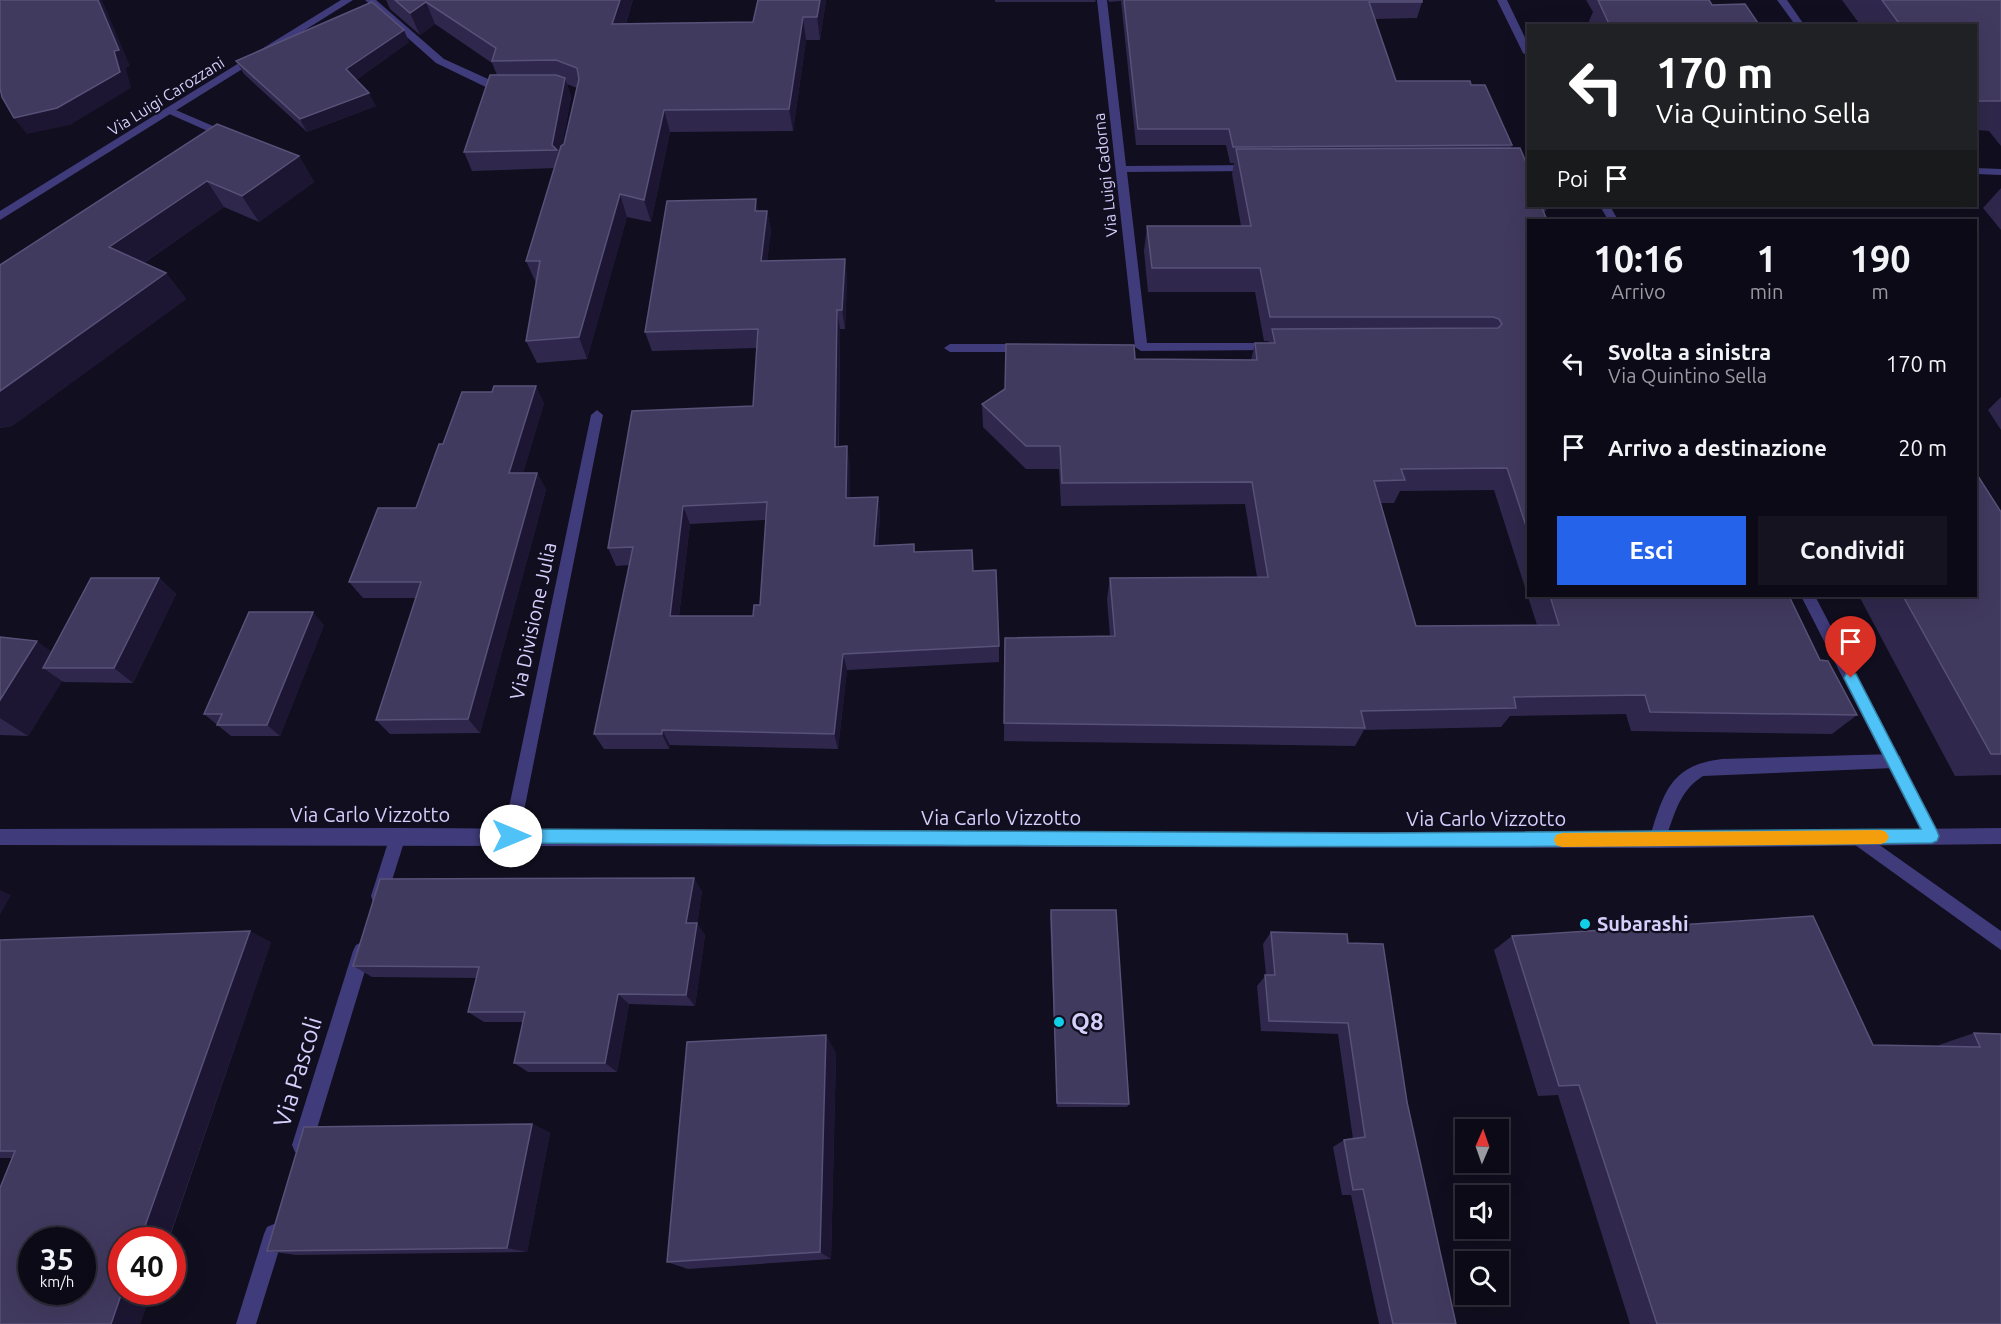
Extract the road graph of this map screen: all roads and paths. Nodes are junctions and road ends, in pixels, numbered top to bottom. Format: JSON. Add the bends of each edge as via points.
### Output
{"nodes":[{"id":1,"x":348,"y":0,"type":"edge"},
{"id":2,"x":370,"y":0,"type":"edge"},
{"id":3,"x":1101,"y":0,"type":"edge"},
{"id":4,"x":1502,"y":0,"type":"edge"},
{"id":5,"x":1782,"y":0,"type":"edge"},
{"id":6,"x":1800,"y":24,"type":"edge"},
{"id":7,"x":1527,"y":51,"type":"edge"},
{"id":8,"x":520,"y":88,"type":"edge"},
{"id":9,"x":171,"y":111,"type":"junction"},
{"id":10,"x":197,"y":150,"type":"edge"},
{"id":11,"x":1266,"y":168,"type":"edge"},
{"id":12,"x":1121,"y":169,"type":"junction"},
{"id":13,"x":1977,"y":171,"type":"edge"},
{"id":14,"x":2001,"y":172,"type":"edge"},
{"id":15,"x":0,"y":216,"type":"edge"},
{"id":16,"x":1282,"y":347,"type":"edge"},
{"id":17,"x":950,"y":348,"type":"dead end"},
{"id":18,"x":1046,"y":348,"type":"edge"},
{"id":19,"x":597,"y":415,"type":"dead end"},
{"id":20,"x":1809,"y":597,"type":"edge"},
{"id":21,"x":1894,"y":761,"type":"junction"},
{"id":22,"x":398,"y":836,"type":"junction"},
{"id":23,"x":511,"y":836,"type":"junction"},
{"id":24,"x":1932,"y":836,"type":"junction"},
{"id":25,"x":2001,"y":836,"type":"edge"},
{"id":26,"x":0,"y":837,"type":"edge"},
{"id":27,"x":1857,"y":837,"type":"junction"},
{"id":28,"x":1657,"y":840,"type":"junction"},
{"id":29,"x":374,"y":912,"type":"edge"},
{"id":30,"x":367,"y":935,"type":"edge"},
{"id":31,"x":2001,"y":941,"type":"edge"},
{"id":32,"x":296,"y":1164,"type":"edge"},
{"id":33,"x":278,"y":1221,"type":"edge"},
{"id":34,"x":246,"y":1324,"type":"edge"}],
"edges":[{"from":1,"to":9,"type":"street","name":"Via Luigi Carozzani"},
{"from":2,"to":8,"type":"street","via":[[440,61],[498,89]]},
{"from":3,"to":12,"type":"street","name":"Via Luigi Cadorna"},
{"from":4,"to":7,"type":"street"},
{"from":5,"to":6,"type":"street"},
{"from":9,"to":10,"type":"street","via":[[216,131],[212,140]]},
{"from":9,"to":15,"type":"street","name":"Via Luigi Carozzani"},
{"from":11,"to":12,"type":"street"},
{"from":12,"to":16,"type":"street","name":"Via Luigi Cadorna","via":[[1135,347]]},
{"from":13,"to":14,"type":"street"},
{"from":17,"to":18,"type":"street"},
{"from":19,"to":23,"type":"street","name":"Via Divisione Julia"},
{"from":20,"to":21,"type":"street"},
{"from":21,"to":24,"type":"street"},
{"from":21,"to":28,"type":"street","via":[[1699,770],[1686,779],[1668,805]]},
{"from":22,"to":23,"type":"street","name":"Via Carlo Vizzotto"},
{"from":22,"to":26,"type":"street","name":"Via Carlo Vizzotto"},
{"from":22,"to":29,"type":"street"},
{"from":23,"to":28,"type":"street","name":"Via Carlo Vizzotto"},
{"from":24,"to":25,"type":"street","name":"Via Carlo Vizzotto"},
{"from":24,"to":27,"type":"street","name":"Via Carlo Vizzotto"},
{"from":27,"to":28,"type":"street","name":"Via Carlo Vizzotto"},
{"from":27,"to":31,"type":"street"},
{"from":30,"to":32,"type":"street","name":"Via Pascoli"},
{"from":33,"to":34,"type":"street"}]}
